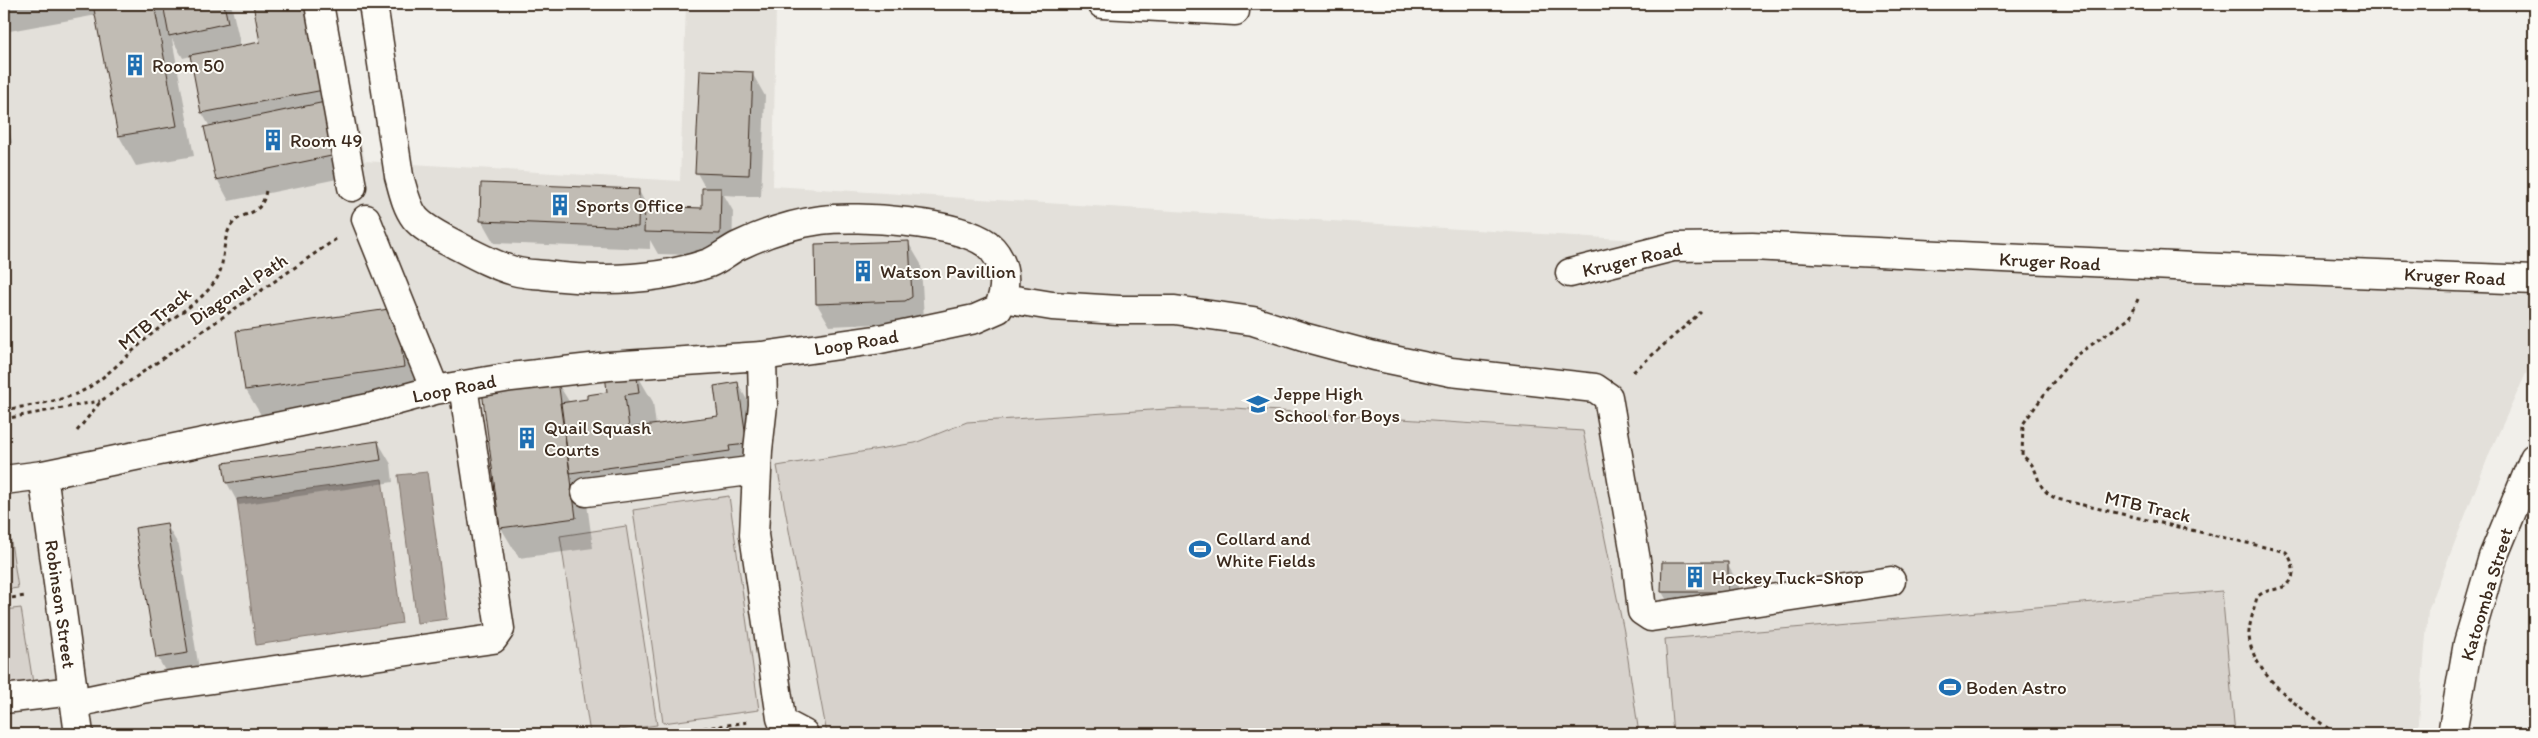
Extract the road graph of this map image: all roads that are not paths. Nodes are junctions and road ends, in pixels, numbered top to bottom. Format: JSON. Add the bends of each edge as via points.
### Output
{"nodes":[{"id":1,"x":319,"y":4,"type":"edge"},
{"id":2,"x":374,"y":4,"type":"edge"},
{"id":3,"x":1102,"y":4,"type":"edge"},
{"id":4,"x":1236,"y":11,"type":"dead end"},
{"id":5,"x":352,"y":187,"type":"dead end"},
{"id":6,"x":366,"y":219,"type":"road end"},
{"id":7,"x":1570,"y":273,"type":"dead end"},
{"id":8,"x":2534,"y":280,"type":"edge"},
{"id":9,"x":1003,"y":298,"type":"junction"},
{"id":10,"x":762,"y":356,"type":"junction"},
{"id":11,"x":463,"y":386,"type":"junction"},
{"id":12,"x":435,"y":390,"type":"junction"},
{"id":13,"x":2534,"y":458,"type":"edge"},
{"id":14,"x":757,"y":470,"type":"junction"},
{"id":15,"x":43,"y":475,"type":"junction"},
{"id":16,"x":4,"y":480,"type":"edge"},
{"id":17,"x":586,"y":492,"type":"dead end"},
{"id":18,"x":1891,"y":581,"type":"dead end"},
{"id":19,"x":74,"y":697,"type":"junction"},
{"id":20,"x":4,"y":699,"type":"edge"},
{"id":21,"x":79,"y":734,"type":"edge"},
{"id":22,"x":804,"y":734,"type":"edge"},
{"id":23,"x":2452,"y":734,"type":"edge"}],
"edges":[{"from":1,"to":5,"type":"street"},
{"from":2,"to":9,"type":"street","via":[[399,176],[407,202],[416,218],[433,232],[488,262],[516,272],[563,278],[632,280],[710,263],[775,229],[820,220],[892,219],[963,233],[986,244],[1000,260],[1005,280]]},
{"from":3,"to":4,"type":"street"},
{"from":6,"to":12,"type":"street"},
{"from":7,"to":8,"type":"street","name":"Kruger Road","via":[[1652,251],[1694,246],[1752,246]]},
{"from":9,"to":10,"type":"street","name":"Loop Road","via":[[998,309],[975,319],[875,340]]},
{"from":9,"to":18,"type":"street","via":[[1052,306],[1175,310],[1253,321],[1374,356],[1451,372],[1596,388],[1608,397],[1642,611],[1651,617]]},
{"from":10,"to":11,"type":"street","name":"Loop Road","via":[[609,366]]},
{"from":10,"to":14,"type":"street","via":[[763,405]]},
{"from":11,"to":12,"type":"street","name":"Loop Road"},
{"from":11,"to":19,"type":"street","via":[[500,629],[493,639]]},
{"from":12,"to":15,"type":"street","name":"Loop Road","via":[[369,408]]},
{"from":13,"to":23,"type":"street","name":"Katoomba Street","via":[[2493,557],[2468,643]]},
{"from":14,"to":17,"type":"street"},
{"from":14,"to":22,"type":"street","via":[[754,535],[781,718],[783,723]]},
{"from":15,"to":16,"type":"street","name":"Loop Road"},
{"from":15,"to":19,"type":"street","name":"Robinson Street"},
{"from":19,"to":20,"type":"street"},
{"from":19,"to":21,"type":"street","name":"Robinson Street"}]}
